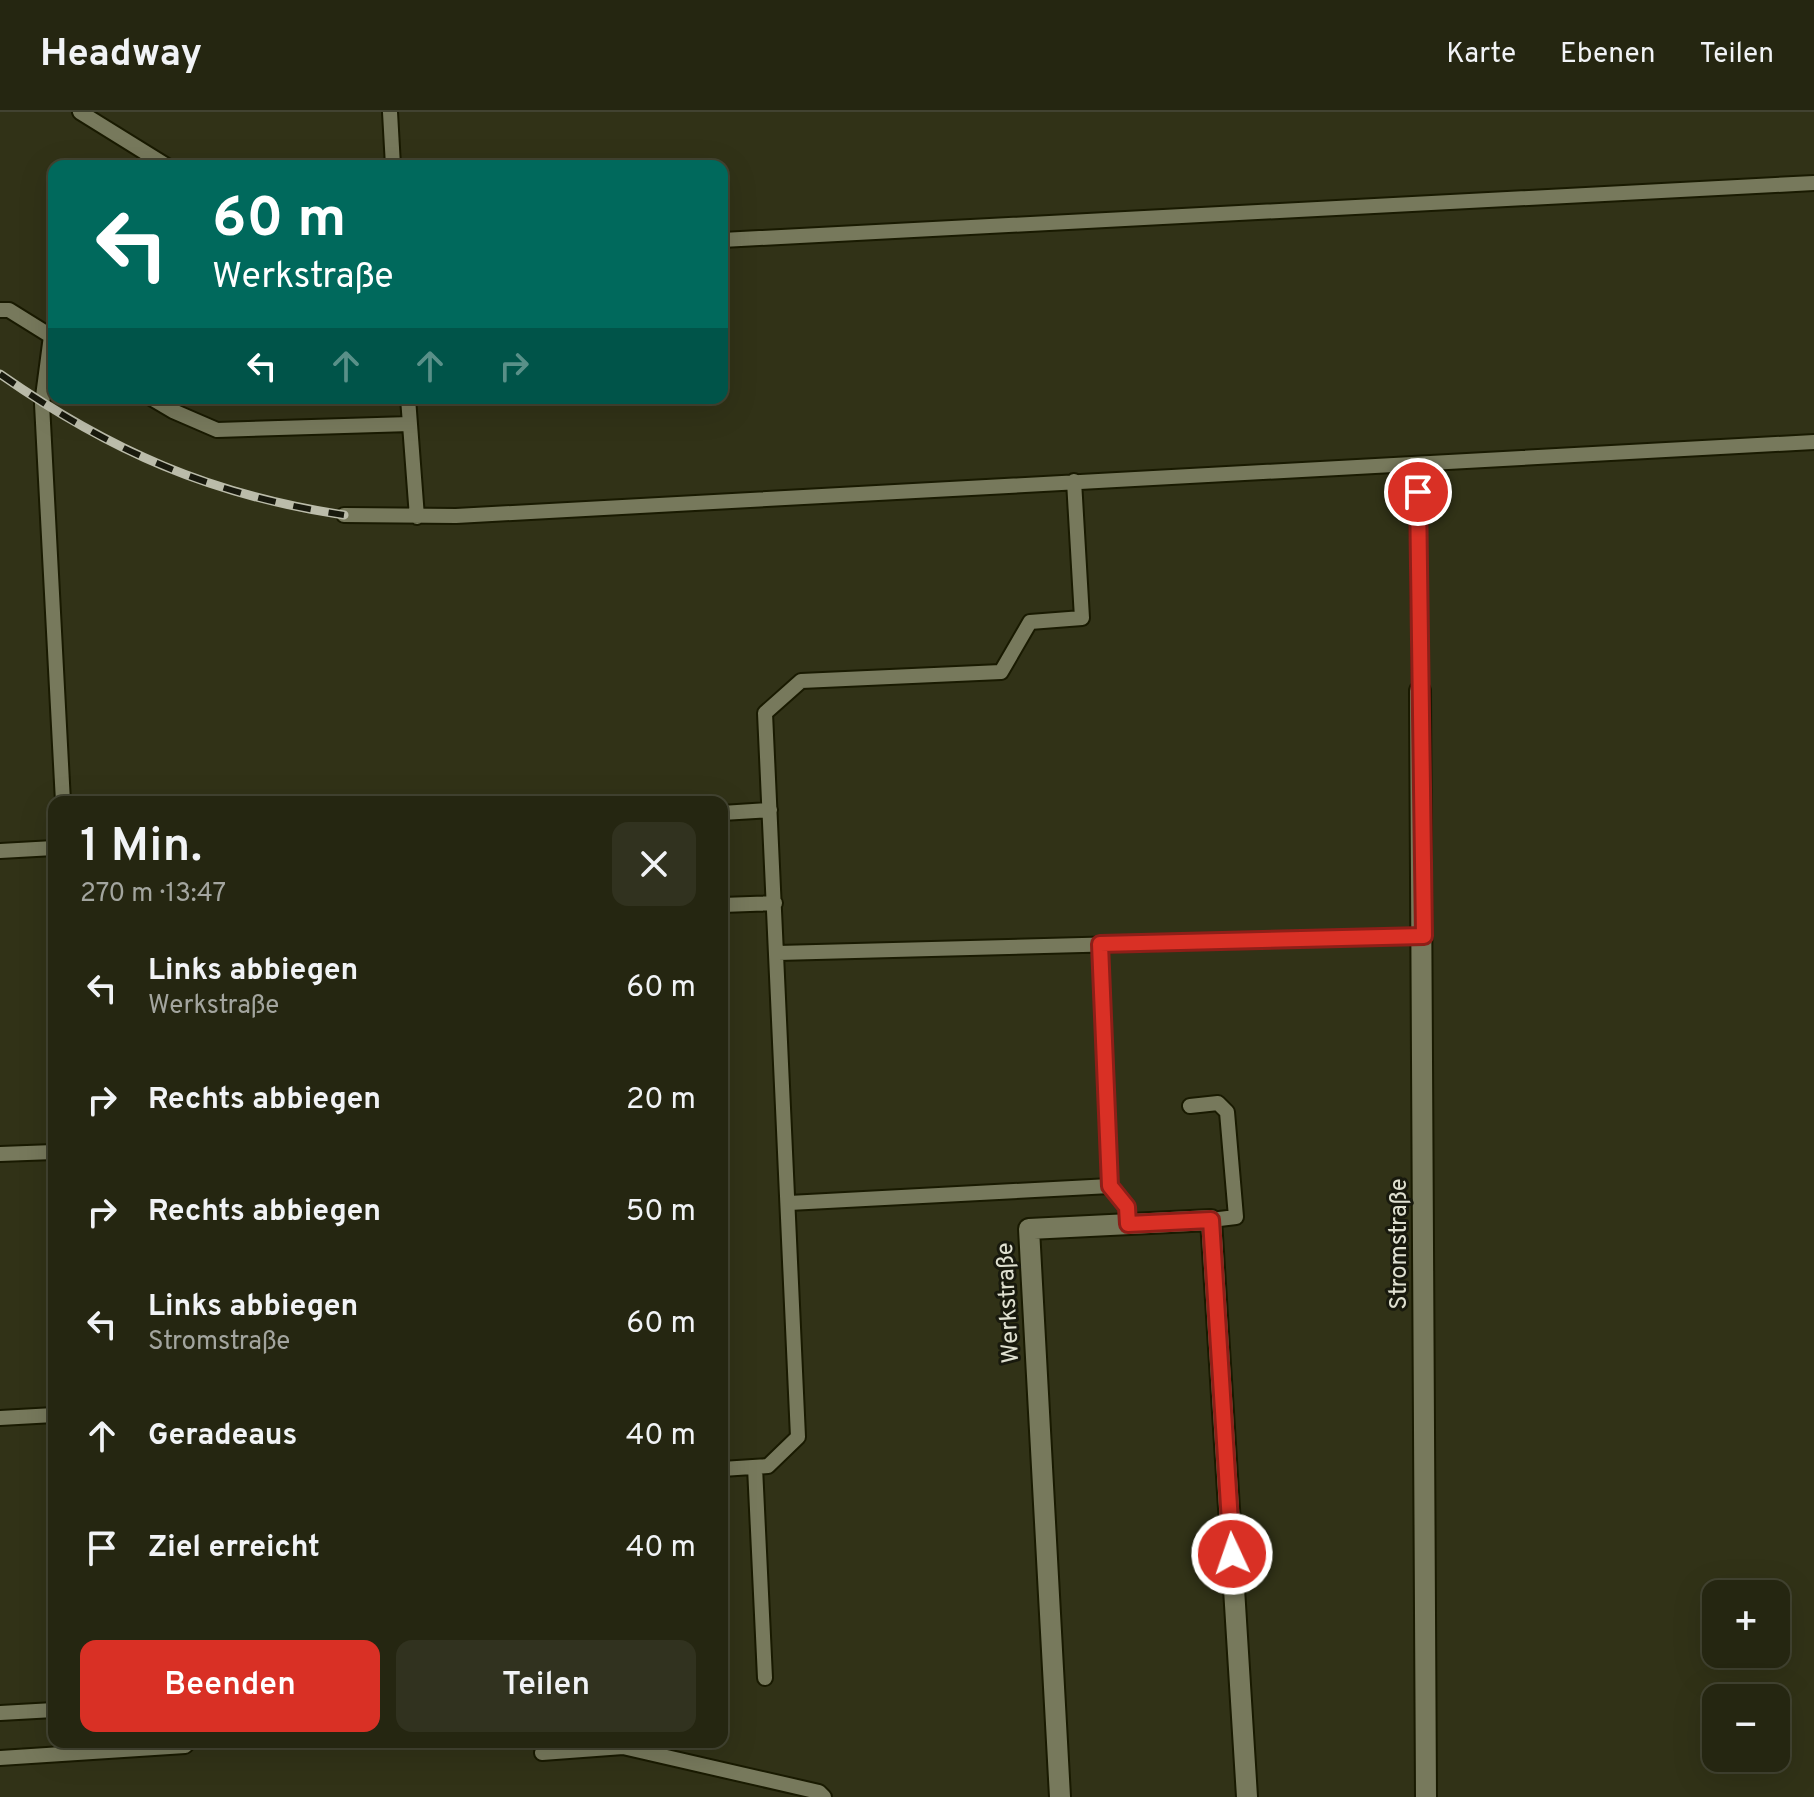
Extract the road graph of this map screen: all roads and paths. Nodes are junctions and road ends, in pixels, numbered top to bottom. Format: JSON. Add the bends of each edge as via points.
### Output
{"nodes":[{"id":1,"x":80,"y":112,"type":"edge"},
{"id":2,"x":390,"y":112,"type":"edge"},
{"id":3,"x":157,"y":160,"type":"edge"},
{"id":4,"x":393,"y":160,"type":"edge"},
{"id":5,"x":1814,"y":183,"type":"edge"},
{"id":6,"x":728,"y":240,"type":"edge"},
{"id":7,"x":0,"y":310,"type":"edge"},
{"id":8,"x":48,"y":334,"type":"edge"},
{"id":9,"x":48,"y":367,"type":"edge"},
{"id":10,"x":161,"y":404,"type":"edge"},
{"id":11,"x":408,"y":404,"type":"edge"},
{"id":12,"x":410,"y":424,"type":"junction"},
{"id":13,"x":1814,"y":442,"type":"edge"},
{"id":14,"x":1417,"y":464,"type":"junction"},
{"id":15,"x":1074,"y":481,"type":"junction"},
{"id":16,"x":344,"y":515,"type":"dead end"},
{"id":17,"x":417,"y":517,"type":"junction"},
{"id":18,"x":1420,"y":691,"type":"joint"},
{"id":19,"x":63,"y":796,"type":"edge"},
{"id":20,"x":770,"y":810,"type":"junction"},
{"id":21,"x":728,"y":813,"type":"edge"},
{"id":22,"x":48,"y":848,"type":"edge"},
{"id":23,"x":0,"y":851,"type":"edge"},
{"id":24,"x":775,"y":903,"type":"junction"},
{"id":25,"x":728,"y":905,"type":"edge"},
{"id":26,"x":1424,"y":936,"type":"junction"},
{"id":27,"x":1100,"y":944,"type":"junction"},
{"id":28,"x":778,"y":953,"type":"junction"},
{"id":29,"x":1190,"y":1106,"type":"dead end"},
{"id":30,"x":48,"y":1152,"type":"edge"},
{"id":31,"x":0,"y":1154,"type":"edge"},
{"id":32,"x":1110,"y":1186,"type":"junction"},
{"id":33,"x":789,"y":1203,"type":"junction"},
{"id":34,"x":1211,"y":1220,"type":"junction"},
{"id":35,"x":1128,"y":1224,"type":"junction"},
{"id":36,"x":48,"y":1415,"type":"edge"},
{"id":37,"x":0,"y":1418,"type":"edge"},
{"id":38,"x":755,"y":1467,"type":"junction"},
{"id":39,"x":728,"y":1469,"type":"edge"},
{"id":40,"x":765,"y":1678,"type":"dead end"},
{"id":41,"x":48,"y":1710,"type":"edge"},
{"id":42,"x":0,"y":1713,"type":"edge"},
{"id":43,"x":154,"y":1748,"type":"edge"},
{"id":44,"x":610,"y":1748,"type":"edge"},
{"id":45,"x":627,"y":1748,"type":"edge"},
{"id":46,"x":542,"y":1753,"type":"dead end"},
{"id":47,"x":0,"y":1758,"type":"edge"},
{"id":48,"x":824,"y":1797,"type":"edge"},
{"id":49,"x":1060,"y":1797,"type":"edge"},
{"id":50,"x":1247,"y":1797,"type":"edge"},
{"id":51,"x":1426,"y":1797,"type":"edge"}],
"edges":[{"from":1,"to":3,"type":"lane"},
{"from":2,"to":4,"type":"lane"},
{"from":5,"to":6,"type":"lane"},
{"from":7,"to":8,"type":"lane","via":[[9,310]]},
{"from":9,"to":19,"type":"lane","via":[[42,404]]},
{"from":10,"to":12,"type":"lane","via":[[217,430]]},
{"from":11,"to":12,"type":"lane"},
{"from":12,"to":17,"type":"lane"},
{"from":13,"to":14,"type":"lane"},
{"from":14,"to":15,"type":"lane"},
{"from":14,"to":18,"type":"lane"},
{"from":15,"to":17,"type":"lane"},
{"from":15,"to":20,"type":"lane","via":[[1082,618],[1030,622],[1001,672],[801,681],[765,713]]},
{"from":16,"to":17,"type":"lane"},
{"from":18,"to":26,"type":"street","name":"Stromstraße"},
{"from":20,"to":21,"type":"lane"},
{"from":20,"to":24,"type":"lane"},
{"from":22,"to":23,"type":"lane"},
{"from":24,"to":25,"type":"lane"},
{"from":24,"to":28,"type":"lane"},
{"from":26,"to":27,"type":"lane"},
{"from":26,"to":51,"type":"street","name":"Stromstraße"},
{"from":27,"to":28,"type":"lane"},
{"from":27,"to":32,"type":"lane"},
{"from":28,"to":33,"type":"lane"},
{"from":29,"to":34,"type":"lane","via":[[1218,1103],[1227,1112],[1236,1217]]},
{"from":30,"to":31,"type":"lane"},
{"from":32,"to":33,"type":"lane"},
{"from":32,"to":35,"type":"lane","via":[[1127,1207]]},
{"from":33,"to":38,"type":"lane","via":[[798,1437],[768,1466]]},
{"from":34,"to":35,"type":"street","name":"Werkstraße"},
{"from":34,"to":50,"type":"street"},
{"from":35,"to":49,"type":"street","name":"Werkstraße","via":[[1029,1229]]},
{"from":36,"to":37,"type":"lane"},
{"from":38,"to":39,"type":"lane"},
{"from":38,"to":40,"type":"lane"},
{"from":41,"to":42,"type":"lane"},
{"from":43,"to":47,"type":"lane"},
{"from":44,"to":46,"type":"lane"},
{"from":45,"to":48,"type":"lane"}]}
